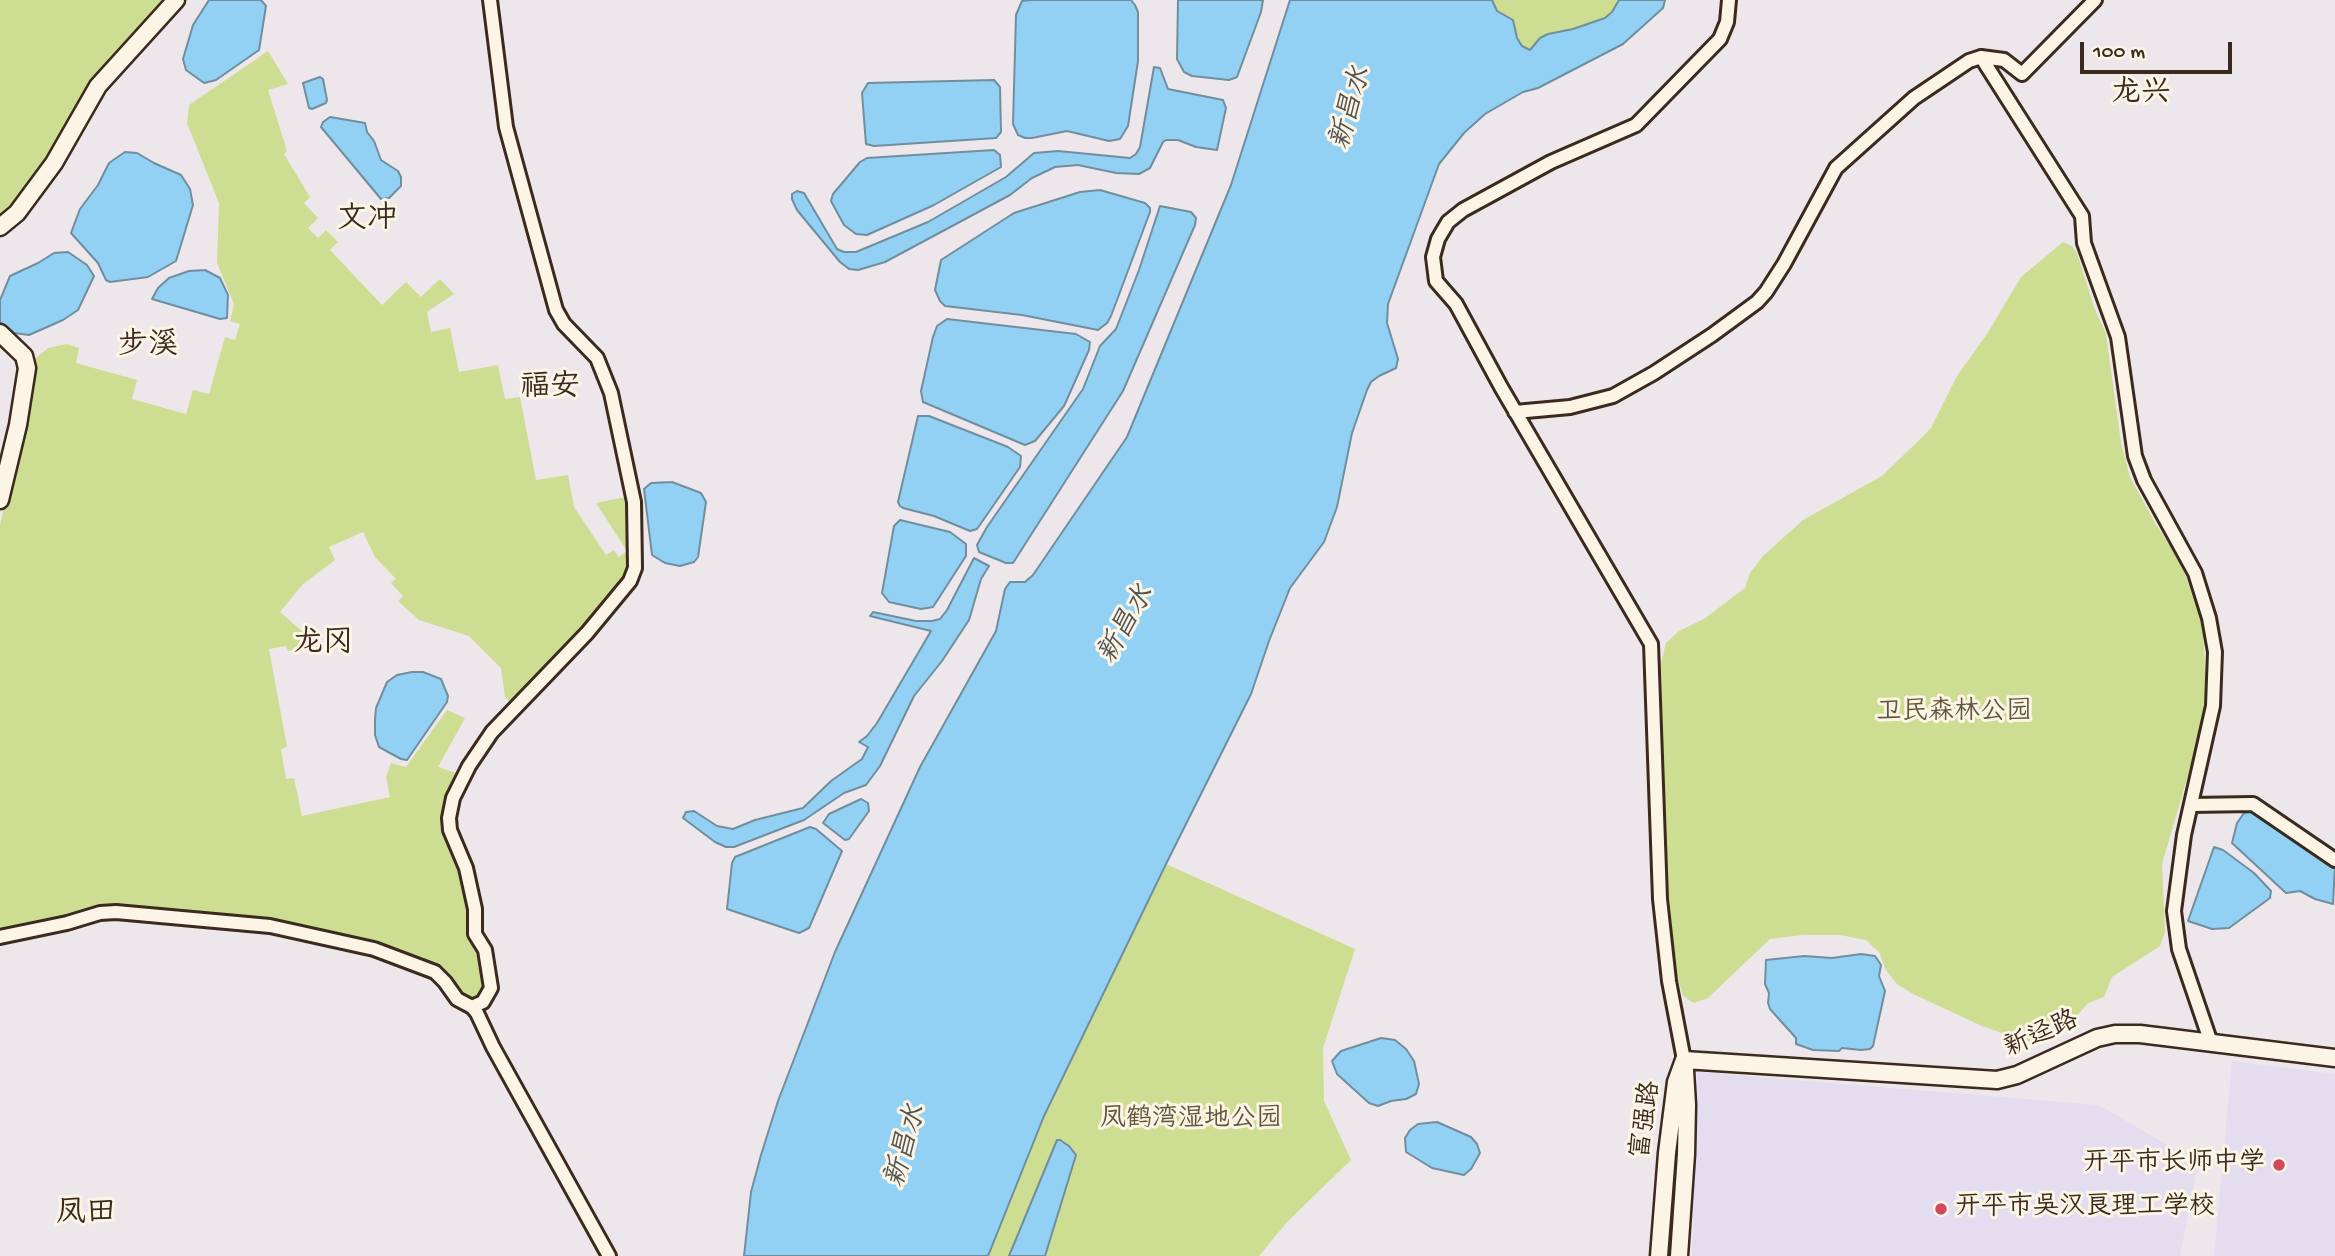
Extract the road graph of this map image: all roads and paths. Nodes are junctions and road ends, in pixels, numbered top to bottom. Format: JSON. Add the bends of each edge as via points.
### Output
{"nodes":[{"id":1,"x":176,"y":0,"type":"edge"},
{"id":2,"x":489,"y":0,"type":"edge"},
{"id":3,"x":1729,"y":0,"type":"edge"},
{"id":4,"x":2095,"y":0,"type":"edge"},
{"id":5,"x":1981,"y":57,"type":"junction"},
{"id":6,"x":0,"y":227,"type":"edge"},
{"id":7,"x":0,"y":333,"type":"edge"},
{"id":8,"x":1515,"y":412,"type":"junction"},
{"id":9,"x":0,"y":500,"type":"edge"},
{"id":10,"x":2191,"y":805,"type":"junction"},
{"id":11,"x":2335,"y":860,"type":"edge"},
{"id":12,"x":0,"y":937,"type":"edge"},
{"id":13,"x":472,"y":1007,"type":"junction"},
{"id":14,"x":2211,"y":1043,"type":"junction"},
{"id":15,"x":2335,"y":1058,"type":"edge"},
{"id":16,"x":1684,"y":1060,"type":"junction"},
{"id":17,"x":609,"y":1256,"type":"edge"},
{"id":18,"x":1660,"y":1256,"type":"edge"},
{"id":19,"x":1679,"y":1256,"type":"edge"}],
"edges":[{"from":1,"to":6,"type":"street","via":[[98,86],[54,163],[17,213]]},
{"from":2,"to":13,"type":"street","via":[[506,127],[556,310],[597,358],[611,393],[634,502],[635,568],[630,581],[587,633],[492,732],[453,798],[450,830],[466,868],[475,934],[485,950],[491,988],[483,1002]]},
{"from":3,"to":8,"type":"street","via":[[1720,39],[1636,125],[1551,162],[1463,210],[1448,222],[1438,239],[1433,257],[1436,281],[1456,304]]},
{"from":4,"to":5,"type":"street","via":[[2022,74],[2004,60]]},
{"from":5,"to":8,"type":"street","via":[[1914,98],[1836,168],[1784,264],[1757,302],[1613,396],[1570,407]]},
{"from":5,"to":10,"type":"street","via":[[2080,210],[2084,243],[2118,337],[2135,456],[2188,559],[2207,610],[2213,633],[2215,689]]},
{"from":7,"to":9,"type":"street","via":[[24,356],[27,368]]},
{"from":8,"to":16,"type":"street","via":[[1651,644],[1660,899]]},
{"from":10,"to":11,"type":"street","via":[[2253,804]]},
{"from":10,"to":14,"type":"street","via":[[2176,884],[2175,923],[2179,949]]},
{"from":12,"to":13,"type":"street","via":[[108,912],[270,926],[346,942],[435,972],[457,999]]},
{"from":13,"to":17,"type":"street"},
{"from":14,"to":15,"type":"street","name":"新迳路"},
{"from":14,"to":16,"type":"street","name":"新迳路","via":[[2140,1034],[2106,1035],[1997,1080]]},
{"from":16,"to":18,"type":"street","name":"富强路","via":[[1676,1082],[1667,1153]]},
{"from":16,"to":19,"type":"street","name":"富强路","via":[[1686,1154]]}]}
